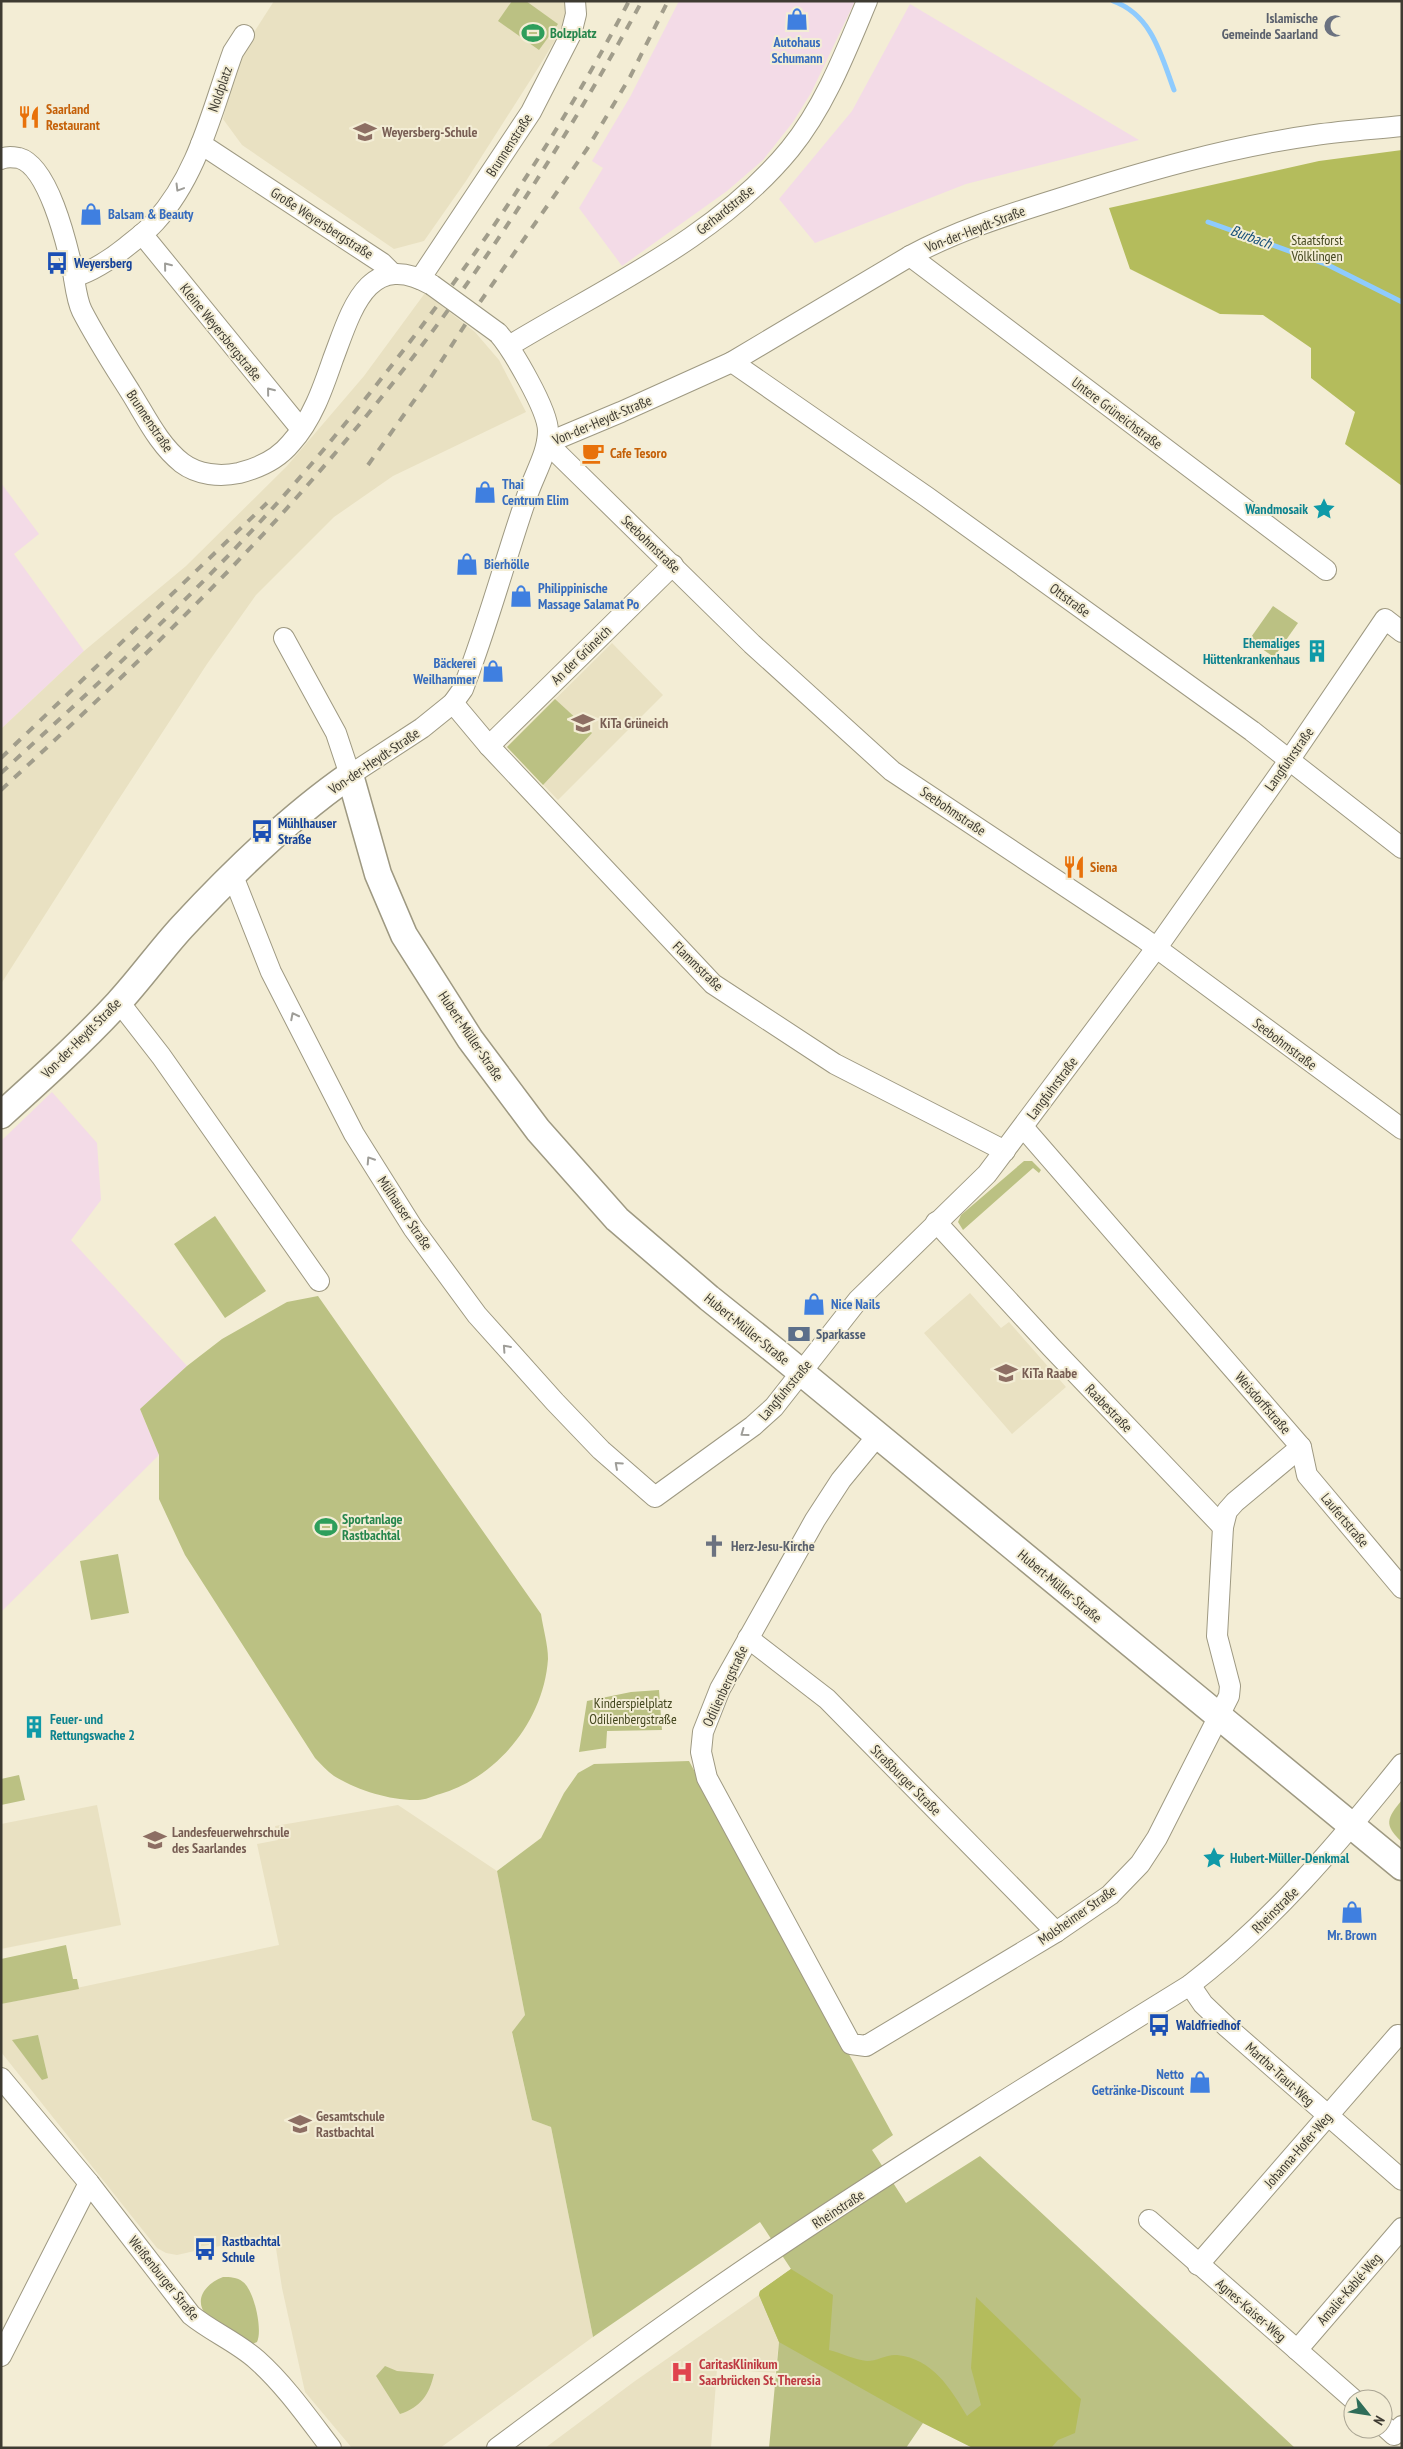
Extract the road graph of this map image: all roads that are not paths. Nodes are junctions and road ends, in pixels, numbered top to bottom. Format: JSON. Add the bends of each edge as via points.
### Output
{"nodes":[{"id":1,"x":575,"y":1,"type":"edge"},
{"id":2,"x":868,"y":1,"type":"edge"},
{"id":3,"x":244,"y":35,"type":"dead end"},
{"id":4,"x":1402,"y":126,"type":"edge"},
{"id":5,"x":201,"y":144,"type":"junction"},
{"id":6,"x":1,"y":160,"type":"edge"},
{"id":7,"x":142,"y":234,"type":"junction"},
{"id":8,"x":910,"y":256,"type":"junction"},
{"id":9,"x":393,"y":274,"type":"junction"},
{"id":10,"x":74,"y":277,"type":"junction"},
{"id":11,"x":426,"y":282,"type":"junction"},
{"id":12,"x":503,"y":339,"type":"junction"},
{"id":13,"x":732,"y":362,"type":"junction"},
{"id":14,"x":301,"y":429,"type":"junction"},
{"id":15,"x":547,"y":443,"type":"junction"},
{"id":16,"x":673,"y":565,"type":"junction"},
{"id":17,"x":1326,"y":570,"type":"dead end"},
{"id":18,"x":1402,"y":632,"type":"edge"},
{"id":19,"x":284,"y":638,"type":"dead end"},
{"id":20,"x":453,"y":703,"type":"junction"},
{"id":21,"x":489,"y":746,"type":"junction"},
{"id":22,"x":1290,"y":759,"type":"junction"},
{"id":23,"x":350,"y":776,"type":"junction"},
{"id":24,"x":1402,"y":848,"type":"edge"},
{"id":25,"x":233,"y":876,"type":"junction"},
{"id":26,"x":1157,"y":948,"type":"junction"},
{"id":27,"x":119,"y":1002,"type":"junction"},
{"id":28,"x":1,"y":1116,"type":"edge"},
{"id":29,"x":1023,"y":1127,"type":"junction"},
{"id":30,"x":1402,"y":1129,"type":"edge"},
{"id":31,"x":1005,"y":1151,"type":"junction"},
{"id":32,"x":936,"y":1222,"type":"junction"},
{"id":33,"x":319,"y":1281,"type":"dead end"},
{"id":34,"x":801,"y":1372,"type":"junction"},
{"id":35,"x":878,"y":1435,"type":"junction"},
{"id":36,"x":1301,"y":1447,"type":"junction"},
{"id":37,"x":655,"y":1497,"type":"joint"},
{"id":38,"x":1224,"y":1527,"type":"junction"},
{"id":39,"x":1402,"y":1588,"type":"edge"},
{"id":40,"x":748,"y":1638,"type":"junction"},
{"id":41,"x":1218,"y":1716,"type":"junction"},
{"id":42,"x":1402,"y":1764,"type":"edge"},
{"id":43,"x":1352,"y":1826,"type":"junction"},
{"id":44,"x":1402,"y":1867,"type":"edge"},
{"id":45,"x":1056,"y":1932,"type":"junction"},
{"id":46,"x":1190,"y":1985,"type":"junction"},
{"id":47,"x":1398,"y":2035,"type":"dead end"},
{"id":48,"x":866,"y":2046,"type":"joint"},
{"id":49,"x":1,"y":2078,"type":"edge"},
{"id":50,"x":1328,"y":2116,"type":"junction"},
{"id":51,"x":1402,"y":2180,"type":"edge"},
{"id":52,"x":88,"y":2183,"type":"junction"},
{"id":53,"x":1149,"y":2220,"type":"dead end"},
{"id":54,"x":1402,"y":2228,"type":"edge"},
{"id":55,"x":1198,"y":2265,"type":"junction"},
{"id":56,"x":1297,"y":2350,"type":"junction"},
{"id":57,"x":1,"y":2356,"type":"edge"},
{"id":58,"x":1343,"y":2390,"type":"edge"},
{"id":59,"x":331,"y":2448,"type":"edge"},
{"id":60,"x":497,"y":2448,"type":"edge"}],
"edges":[{"from":1,"to":11,"type":"street","name":"Brunnenstraße","via":[[576,14],[571,34],[531,112]]},
{"from":2,"to":12,"type":"street","name":"Gerhardstraße","via":[[810,120],[791,148],[753,189],[706,227],[622,280]]},
{"from":3,"to":5,"type":"street","name":"Noldplatz","via":[[233,52]]},
{"from":4,"to":8,"type":"street","name":"Von-der-Heydt-Straße","via":[[1314,135],[1141,172],[1007,215],[935,242]]},
{"from":5,"to":7,"type":"street","one_way":true,"via":[[166,207]]},
{"from":5,"to":9,"type":"street","name":"Große Weyersbergstraße","via":[[382,263]]},
{"from":6,"to":10,"type":"street","name":"Brunnenstraße","via":[[23,159],[44,183]]},
{"from":7,"to":10,"type":"street","via":[[98,266]]},
{"from":14,"to":7,"type":"street","name":"Kleine Weyersbergstraße","one_way":true},
{"from":8,"to":13,"type":"street","name":"Von-der-Heydt-Straße"},
{"from":8,"to":17,"type":"street","name":"Untere Grüneichstraße"},
{"from":9,"to":11,"type":"street","via":[[408,274]]},
{"from":9,"to":14,"type":"street","name":"Brunnenstraße","via":[[375,281],[358,297],[320,393]]},
{"from":10,"to":14,"type":"street","name":"Brunnenstraße","via":[[81,309],[100,342],[160,440],[186,466],[206,474],[250,470],[279,455]]},
{"from":11,"to":12,"type":"street","bridge":true},
{"from":12,"to":15,"type":"street","via":[[543,412],[548,430]]},
{"from":13,"to":15,"type":"street","name":"Von-der-Heydt-Straße"},
{"from":13,"to":22,"type":"street","name":"Ottstraße"},
{"from":15,"to":16,"type":"street","name":"Seebohmstraße"},
{"from":15,"to":20,"type":"street","name":"Von-der-Heydt-Straße","via":[[470,670]]},
{"from":16,"to":21,"type":"street","name":"An der Grüneich"},
{"from":16,"to":26,"type":"street","name":"Seebohmstraße","via":[[752,644],[892,771]]},
{"from":18,"to":22,"type":"street","name":"Langfuhrstraße","via":[[1385,619]]},
{"from":19,"to":23,"type":"street","name":"Hubert-Müller-Straße","via":[[336,734]]},
{"from":20,"to":21,"type":"street","name":"Flammstraße"},
{"from":20,"to":23,"type":"street","name":"Von-der-Heydt-Straße"},
{"from":21,"to":31,"type":"street","name":"Flammstraße","via":[[712,984],[835,1064]]},
{"from":22,"to":24,"type":"street","name":"Ottstraße"},
{"from":22,"to":26,"type":"street","name":"Langfuhrstraße"},
{"from":23,"to":25,"type":"main road","name":"Von-der-Heydt-Straße","via":[[301,812]]},
{"from":23,"to":34,"type":"main road","name":"Hubert-Müller-Straße","via":[[378,874],[404,935],[470,1039],[538,1130],[618,1219]]},
{"from":25,"to":27,"type":"main road","name":"Von-der-Heydt-Straße","via":[[181,928]]},
{"from":37,"to":25,"type":"street","name":"Mülhauser Straße","one_way":true,"via":[[601,1450],[555,1402],[477,1315],[413,1228],[354,1134],[271,972]]},
{"from":26,"to":29,"type":"street","name":"Langfuhrstraße"},
{"from":26,"to":30,"type":"street","name":"Seebohmstraße"},
{"from":27,"to":28,"type":"main road","name":"Von-der-Heydt-Straße"},
{"from":27,"to":33,"type":"street","via":[[161,1056]]},
{"from":29,"to":31,"type":"street","name":"Langfuhrstraße"},
{"from":29,"to":36,"type":"street","name":"Weisdorffstraße"},
{"from":31,"to":32,"type":"street","name":"Langfuhrstraße","via":[[988,1174]]},
{"from":32,"to":34,"type":"street","name":"Langfuhrstraße","via":[[858,1300]]},
{"from":32,"to":38,"type":"street","name":"Raabestraße"},
{"from":34,"to":35,"type":"main road","name":"Hubert-Müller-Straße"},
{"from":34,"to":37,"type":"street","name":"Langfuhrstraße","one_way":true,"via":[[774,1407],[753,1426]]},
{"from":35,"to":40,"type":"street","name":"Odilienbergstraße","via":[[841,1480],[815,1520]]},
{"from":35,"to":41,"type":"main road","name":"Hubert-Müller-Straße"},
{"from":36,"to":38,"type":"street","name":"Weisdorffstraße","via":[[1235,1502],[1227,1511]]},
{"from":36,"to":39,"type":"street","name":"Laufertstraße","via":[[1307,1475]]},
{"from":38,"to":41,"type":"street","name":"Weisdorffstraße","via":[[1217,1636],[1230,1686],[1229,1696]]},
{"from":40,"to":45,"type":"street","name":"Straßburger Straße","via":[[827,1699]]},
{"from":40,"to":48,"type":"street","name":"Odilienbergstraße","via":[[720,1689],[703,1732],[701,1752],[707,1778],[852,2044]]},
{"from":41,"to":43,"type":"main road","name":"Hubert-Müller-Straße"},
{"from":41,"to":45,"type":"street","name":"Molsheimer Straße","via":[[1170,1815],[1140,1864],[1110,1895]]},
{"from":42,"to":43,"type":"street","name":"Rheinstraße"},
{"from":43,"to":44,"type":"main road","name":"Hubert-Müller-Straße"},
{"from":43,"to":46,"type":"street","name":"Rheinstraße","via":[[1289,1898]]},
{"from":45,"to":48,"type":"street","name":"Molsheimer Straße"},
{"from":46,"to":50,"type":"street","name":"Martha-Traut-Weg","via":[[1203,2004],[1227,2027]]},
{"from":46,"to":60,"type":"street","name":"Rheinstraße","via":[[777,2247]]},
{"from":47,"to":50,"type":"street","name":"Johanna-Hofer-Weg"},
{"from":49,"to":52,"type":"street","name":"Weißenburger Straße"},
{"from":50,"to":51,"type":"street","name":"Martha-Traut-Weg"},
{"from":50,"to":55,"type":"street","name":"Johanna-Hofer-Weg"},
{"from":52,"to":57,"type":"street"},
{"from":52,"to":59,"type":"street","name":"Weißenburger Straße","via":[[191,2315],[256,2359]]},
{"from":53,"to":55,"type":"street","name":"Agnes-Kaiser-Weg"},
{"from":54,"to":56,"type":"street","name":"Amalie-Kablé-Weg"},
{"from":55,"to":56,"type":"street","name":"Agnes-Kaiser-Weg"},
{"from":56,"to":58,"type":"street","name":"Agnes-Kaiser-Weg"}]}
